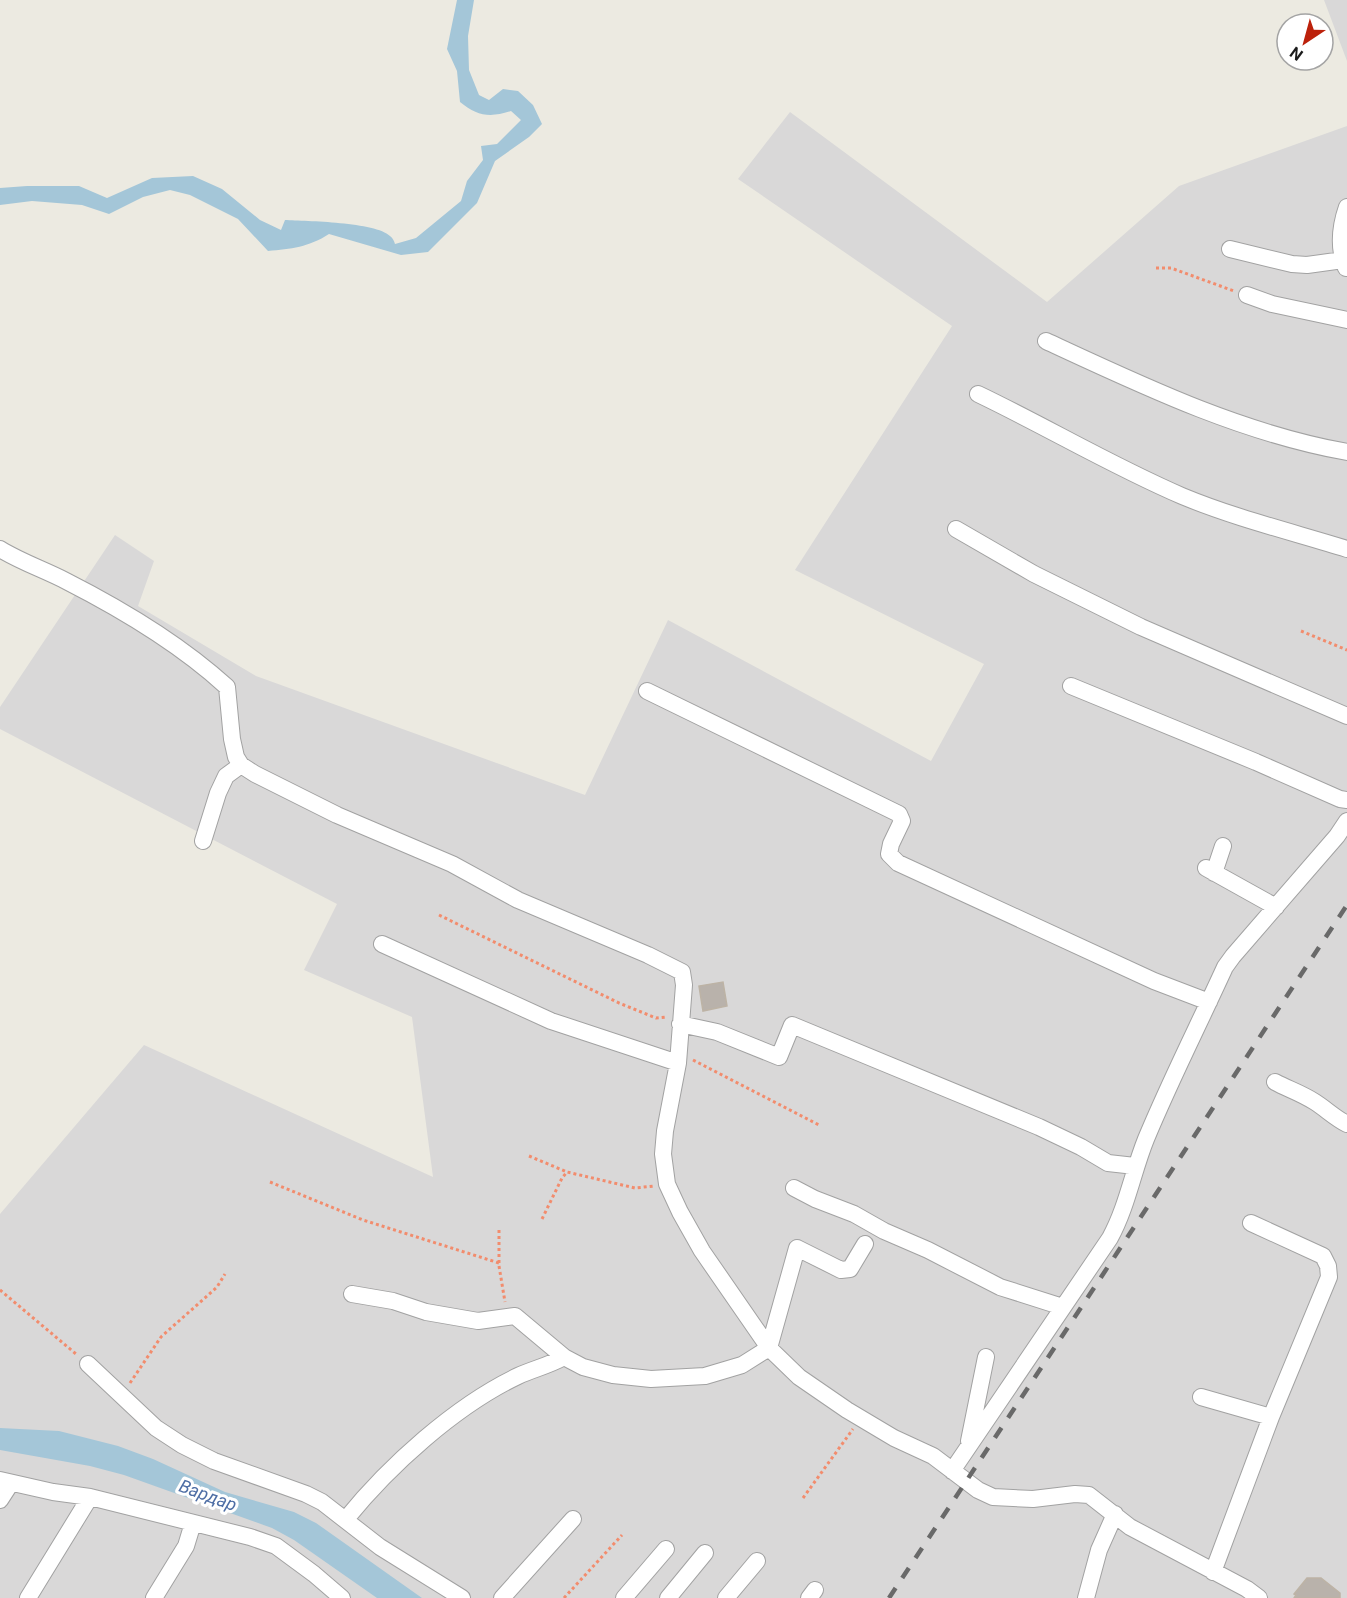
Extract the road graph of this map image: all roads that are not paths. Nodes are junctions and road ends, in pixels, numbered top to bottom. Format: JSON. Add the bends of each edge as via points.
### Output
{"nodes":[{"id":1,"x":1347,"y":207,"type":"edge"},
{"id":2,"x":1230,"y":249,"type":"dead end"},
{"id":3,"x":1345,"y":265,"type":"edge"},
{"id":4,"x":1247,"y":295,"type":"road end"},
{"id":5,"x":1347,"y":320,"type":"edge"},
{"id":6,"x":1046,"y":341,"type":"dead end"},
{"id":7,"x":978,"y":394,"type":"dead end"},
{"id":8,"x":1347,"y":452,"type":"edge"},
{"id":9,"x":956,"y":529,"type":"dead end"},
{"id":10,"x":0,"y":549,"type":"edge"},
{"id":11,"x":1347,"y":549,"type":"edge"},
{"id":12,"x":1071,"y":686,"type":"dead end"},
{"id":13,"x":647,"y":691,"type":"dead end"},
{"id":14,"x":1347,"y":716,"type":"edge"},
{"id":15,"x":241,"y":765,"type":"junction"},
{"id":16,"x":1347,"y":800,"type":"edge"},
{"id":17,"x":1347,"y":821,"type":"edge"},
{"id":18,"x":203,"y":841,"type":"dead end"},
{"id":19,"x":1222,"y":846,"type":"dead end"},
{"id":20,"x":1276,"y":907,"type":"junction"},
{"id":21,"x":382,"y":944,"type":"dead end"},
{"id":22,"x":1209,"y":1002,"type":"junction"},
{"id":23,"x":680,"y":1020,"type":"junction"},
{"id":24,"x":678,"y":1058,"type":"junction"},
{"id":25,"x":1275,"y":1082,"type":"dead end"},
{"id":26,"x":1347,"y":1124,"type":"edge"},
{"id":27,"x":1135,"y":1166,"type":"junction"},
{"id":28,"x":794,"y":1188,"type":"dead end"},
{"id":29,"x":1251,"y":1224,"type":"dead end"},
{"id":30,"x":865,"y":1244,"type":"dead end"},
{"id":31,"x":352,"y":1293,"type":"dead end"},
{"id":32,"x":1063,"y":1307,"type":"junction"},
{"id":33,"x":770,"y":1348,"type":"junction"},
{"id":34,"x":564,"y":1357,"type":"junction"},
{"id":35,"x":986,"y":1357,"type":"dead end"},
{"id":36,"x":88,"y":1364,"type":"road end"},
{"id":37,"x":1201,"y":1397,"type":"dead end"},
{"id":38,"x":1271,"y":1417,"type":"junction"},
{"id":39,"x":968,"y":1448,"type":"junction"},
{"id":40,"x":952,"y":1472,"type":"junction"},
{"id":41,"x":5,"y":1481,"type":"edge"},
{"id":42,"x":90,"y":1497,"type":"junction"},
{"id":43,"x":0,"y":1500,"type":"edge"},
{"id":44,"x":1115,"y":1514,"type":"junction"},
{"id":45,"x":346,"y":1519,"type":"junction"},
{"id":46,"x":573,"y":1519,"type":"dead end"},
{"id":47,"x":193,"y":1524,"type":"junction"},
{"id":48,"x":666,"y":1549,"type":"dead end"},
{"id":49,"x":705,"y":1553,"type":"dead end"},
{"id":50,"x":757,"y":1561,"type":"dead end"},
{"id":51,"x":1213,"y":1572,"type":"junction"},
{"id":52,"x":28,"y":1598,"type":"edge"},
{"id":53,"x":154,"y":1598,"type":"edge"},
{"id":54,"x":342,"y":1598,"type":"edge"},
{"id":55,"x":462,"y":1598,"type":"edge"},
{"id":56,"x":502,"y":1598,"type":"edge"},
{"id":57,"x":624,"y":1598,"type":"edge"},
{"id":58,"x":668,"y":1598,"type":"edge"},
{"id":59,"x":726,"y":1598,"type":"edge"},
{"id":60,"x":1086,"y":1598,"type":"edge"},
{"id":61,"x":1258,"y":1598,"type":"edge"}],
"edges":[{"from":1,"to":3,"type":"street","via":[[1341,231]]},
{"from":2,"to":3,"type":"street","via":[[1292,264]]},
{"from":4,"to":5,"type":"street"},
{"from":6,"to":8,"type":"street","via":[[1176,400],[1282,438]]},
{"from":7,"to":11,"type":"street","via":[[1183,496]]},
{"from":9,"to":14,"type":"street","via":[[1034,574],[1141,627]]},
{"from":10,"to":15,"type":"street","via":[[144,625],[215,676],[227,687],[232,739]]},
{"from":12,"to":16,"type":"street"},
{"from":13,"to":22,"type":"street","via":[[899,814],[902,821],[889,854],[898,863],[1154,981]]},
{"from":15,"to":18,"type":"street","via":[[226,776]]},
{"from":15,"to":23,"type":"street","via":[[337,815],[453,864],[518,900],[676,967],[682,972],[684,985]]},
{"from":17,"to":20,"type":"street"},
{"from":19,"to":20,"type":"street","via":[[1210,871]]},
{"from":20,"to":22,"type":"street","via":[[1233,956]]},
{"from":21,"to":24,"type":"street","via":[[551,1021]]},
{"from":22,"to":27,"type":"street"},
{"from":23,"to":24,"type":"street"},
{"from":23,"to":27,"type":"street","via":[[779,1057],[792,1024],[1039,1127],[1108,1163]]},
{"from":24,"to":33,"type":"street","via":[[665,1131],[667,1184],[702,1251]]},
{"from":25,"to":26,"type":"street"},
{"from":27,"to":32,"type":"street","via":[[1117,1225]]},
{"from":28,"to":32,"type":"street","via":[[1000,1287]]},
{"from":29,"to":38,"type":"street","via":[[1323,1256],[1328,1266],[1329,1277]]},
{"from":30,"to":33,"type":"street","via":[[846,1270],[797,1248]]},
{"from":31,"to":34,"type":"street","via":[[478,1321],[515,1316]]},
{"from":32,"to":39,"type":"street"},
{"from":33,"to":34,"type":"street","via":[[742,1365],[705,1376],[662,1378],[613,1375]]},
{"from":33,"to":40,"type":"street","via":[[799,1377],[894,1438],[933,1456]]},
{"from":34,"to":45,"type":"street","via":[[518,1376],[452,1418],[375,1486]]},
{"from":35,"to":39,"type":"street"},
{"from":36,"to":45,"type":"street","via":[[156,1428],[182,1445],[214,1461],[306,1494]]},
{"from":37,"to":38,"type":"street"},
{"from":38,"to":51,"type":"street"},
{"from":39,"to":40,"type":"street"},
{"from":40,"to":44,"type":"street","via":[[993,1497],[1089,1495]]},
{"from":41,"to":42,"type":"street"},
{"from":41,"to":43,"type":"street"},
{"from":42,"to":47,"type":"street"},
{"from":42,"to":52,"type":"street"},
{"from":44,"to":51,"type":"street","via":[[1130,1527]]},
{"from":44,"to":60,"type":"street","via":[[1099,1550]]},
{"from":45,"to":55,"type":"street","via":[[380,1546]]},
{"from":46,"to":56,"type":"street"},
{"from":47,"to":53,"type":"street","via":[[186,1546]]},
{"from":47,"to":54,"type":"street","via":[[276,1546]]},
{"from":48,"to":57,"type":"street"},
{"from":49,"to":58,"type":"street"},
{"from":50,"to":59,"type":"street"},
{"from":51,"to":61,"type":"street"}]}
